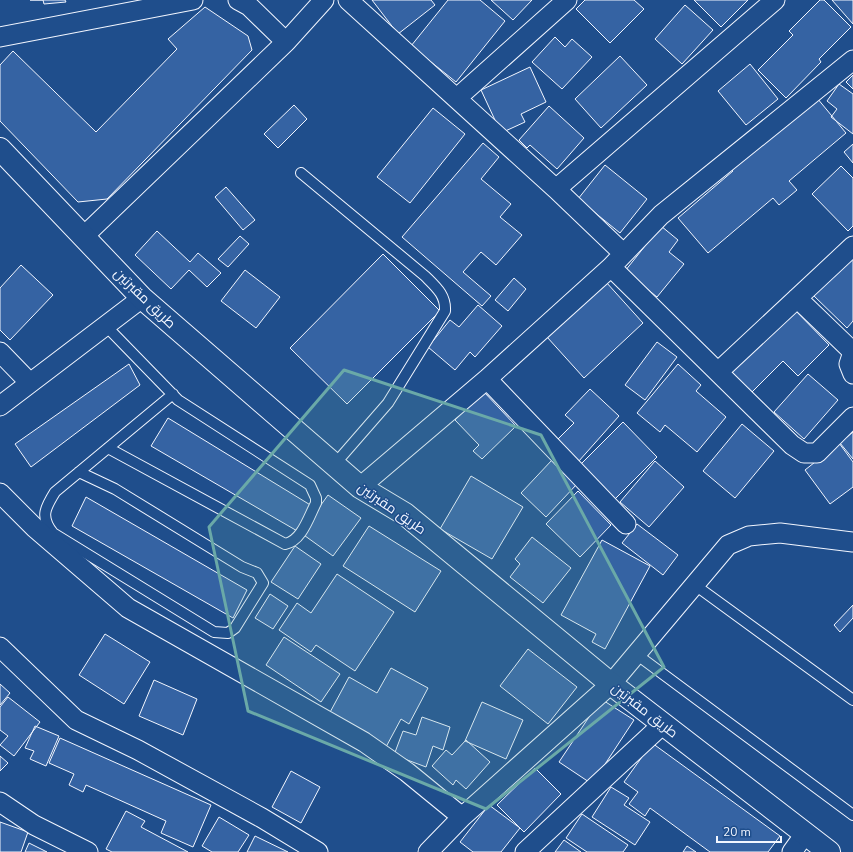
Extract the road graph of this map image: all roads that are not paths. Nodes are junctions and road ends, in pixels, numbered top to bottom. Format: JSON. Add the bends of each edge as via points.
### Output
{"nodes":[{"id":1,"x":193,"y":0,"type":"edge"},
{"id":2,"x":324,"y":0,"type":"edge"},
{"id":3,"x":348,"y":0,"type":"edge"},
{"id":4,"x":567,"y":0,"type":"edge"},
{"id":5,"x":775,"y":0,"type":"edge"},
{"id":6,"x":245,"y":2,"type":"edge"},
{"id":7,"x":0,"y":37,"type":"edge"},
{"id":8,"x":286,"y":42,"type":"junction"},
{"id":9,"x":853,"y":60,"type":"edge"},
{"id":10,"x":457,"y":98,"type":"junction"},
{"id":11,"x":0,"y":149,"type":"edge"},
{"id":12,"x":301,"y":173,"type":"dead end"},
{"id":13,"x":556,"y":189,"type":"junction"},
{"id":14,"x":84,"y":236,"type":"junction"},
{"id":15,"x":853,"y":246,"type":"edge"},
{"id":16,"x":623,"y":253,"type":"junction"},
{"id":17,"x":611,"y":267,"type":"junction"},
{"id":18,"x":142,"y":298,"type":"junction"},
{"id":19,"x":796,"y":298,"type":"junction"},
{"id":20,"x":105,"y":325,"type":"junction"},
{"id":21,"x":0,"y":352,"type":"edge"},
{"id":22,"x":853,"y":352,"type":"edge"},
{"id":23,"x":718,"y":372,"type":"junction"},
{"id":24,"x":853,"y":374,"type":"edge"},
{"id":25,"x":487,"y":379,"type":"junction"},
{"id":26,"x":30,"y":383,"type":"junction"},
{"id":27,"x":173,"y":394,"type":"junction"},
{"id":28,"x":0,"y":406,"type":"edge"},
{"id":29,"x":853,"y":417,"type":"edge"},
{"id":30,"x":108,"y":448,"type":"junction"},
{"id":31,"x":334,"y":465,"type":"junction"},
{"id":32,"x":79,"y":472,"type":"junction"},
{"id":33,"x":360,"y":487,"type":"junction"},
{"id":34,"x":0,"y":493,"type":"edge"},
{"id":35,"x":626,"y":524,"type":"dead end"},
{"id":36,"x":853,"y":542,"type":"edge"},
{"id":37,"x":695,"y":585,"type":"junction"},
{"id":38,"x":0,"y":647,"type":"edge"},
{"id":39,"x":636,"y":654,"type":"junction"},
{"id":40,"x":611,"y":684,"type":"junction"},
{"id":41,"x":853,"y":700,"type":"edge"},
{"id":42,"x":663,"y":724,"type":"junction"},
{"id":43,"x":0,"y":802,"type":"edge"},
{"id":44,"x":853,"y":815,"type":"edge"},
{"id":45,"x":462,"y":817,"type":"junction"},
{"id":46,"x":805,"y":834,"type":"junction"},
{"id":47,"x":88,"y":852,"type":"edge"},
{"id":48,"x":318,"y":852,"type":"edge"},
{"id":49,"x":428,"y":852,"type":"edge"},
{"id":50,"x":525,"y":852,"type":"edge"},
{"id":51,"x":792,"y":852,"type":"edge"},
{"id":52,"x":829,"y":852,"type":"edge"}],
"edges":[{"from":1,"to":7,"type":"street"},
{"from":2,"to":8,"type":"street"},
{"from":3,"to":10,"type":"street"},
{"from":4,"to":10,"type":"street"},
{"from":5,"to":13,"type":"street"},
{"from":6,"to":8,"type":"street"},
{"from":8,"to":14,"type":"street"},
{"from":9,"to":16,"type":"street","via":[[661,215]]},
{"from":10,"to":13,"type":"street"},
{"from":11,"to":14,"type":"street","name":"طريق مقبرتين"},
{"from":12,"to":31,"type":"lane","via":[[425,276],[442,292],[445,304],[445,311],[403,382]]},
{"from":13,"to":16,"type":"street"},
{"from":14,"to":18,"type":"street","name":"طريق مقبرتين"},
{"from":15,"to":19,"type":"street"},
{"from":16,"to":17,"type":"street"},
{"from":17,"to":23,"type":"street"},
{"from":17,"to":25,"type":"street"},
{"from":18,"to":20,"type":"street"},
{"from":18,"to":31,"type":"street","name":"طريق مقبرتين"},
{"from":19,"to":22,"type":"street"},
{"from":19,"to":23,"type":"street"},
{"from":20,"to":26,"type":"street"},
{"from":20,"to":27,"type":"lane"},
{"from":21,"to":26,"type":"street"},
{"from":22,"to":24,"type":"street","via":[[849,364]]},
{"from":23,"to":29,"type":"street","via":[[792,445],[804,453],[817,453]]},
{"from":25,"to":33,"type":"street"},
{"from":25,"to":35,"type":"street"},
{"from":26,"to":28,"type":"street"},
{"from":27,"to":30,"type":"lane"},
{"from":27,"to":30,"type":"lane","via":[[199,415],[310,485],[316,503],[294,541],[285,544]]},
{"from":30,"to":32,"type":"lane"},
{"from":31,"to":33,"type":"street","name":"طريق مقبرتين"},
{"from":32,"to":32,"type":"lane","via":[[115,489],[257,574],[263,583],[235,628],[228,633],[214,632],[53,533],[46,524],[45,512],[48,504],[55,492]]},
{"from":33,"to":40,"type":"street","name":"طريق مقبرتين","via":[[405,514]]},
{"from":34,"to":45,"type":"street","via":[[35,528],[128,608],[364,742],[407,772]]},
{"from":36,"to":37,"type":"street","via":[[780,533],[749,536],[728,545]]},
{"from":37,"to":39,"type":"street"},
{"from":37,"to":41,"type":"lane"},
{"from":38,"to":48,"type":"street","via":[[76,720],[138,750],[248,810]]},
{"from":39,"to":40,"type":"street"},
{"from":39,"to":44,"type":"lane"},
{"from":40,"to":42,"type":"street","name":"طريق مقبرتين"},
{"from":40,"to":45,"type":"street"},
{"from":42,"to":46,"type":"street","name":"طريق مقبرتين"},
{"from":42,"to":50,"type":"street"},
{"from":43,"to":47,"type":"street","via":[[34,825]]},
{"from":45,"to":49,"type":"street"},
{"from":46,"to":51,"type":"street"},
{"from":46,"to":52,"type":"street","name":"طريق مقبرتين"}]}
